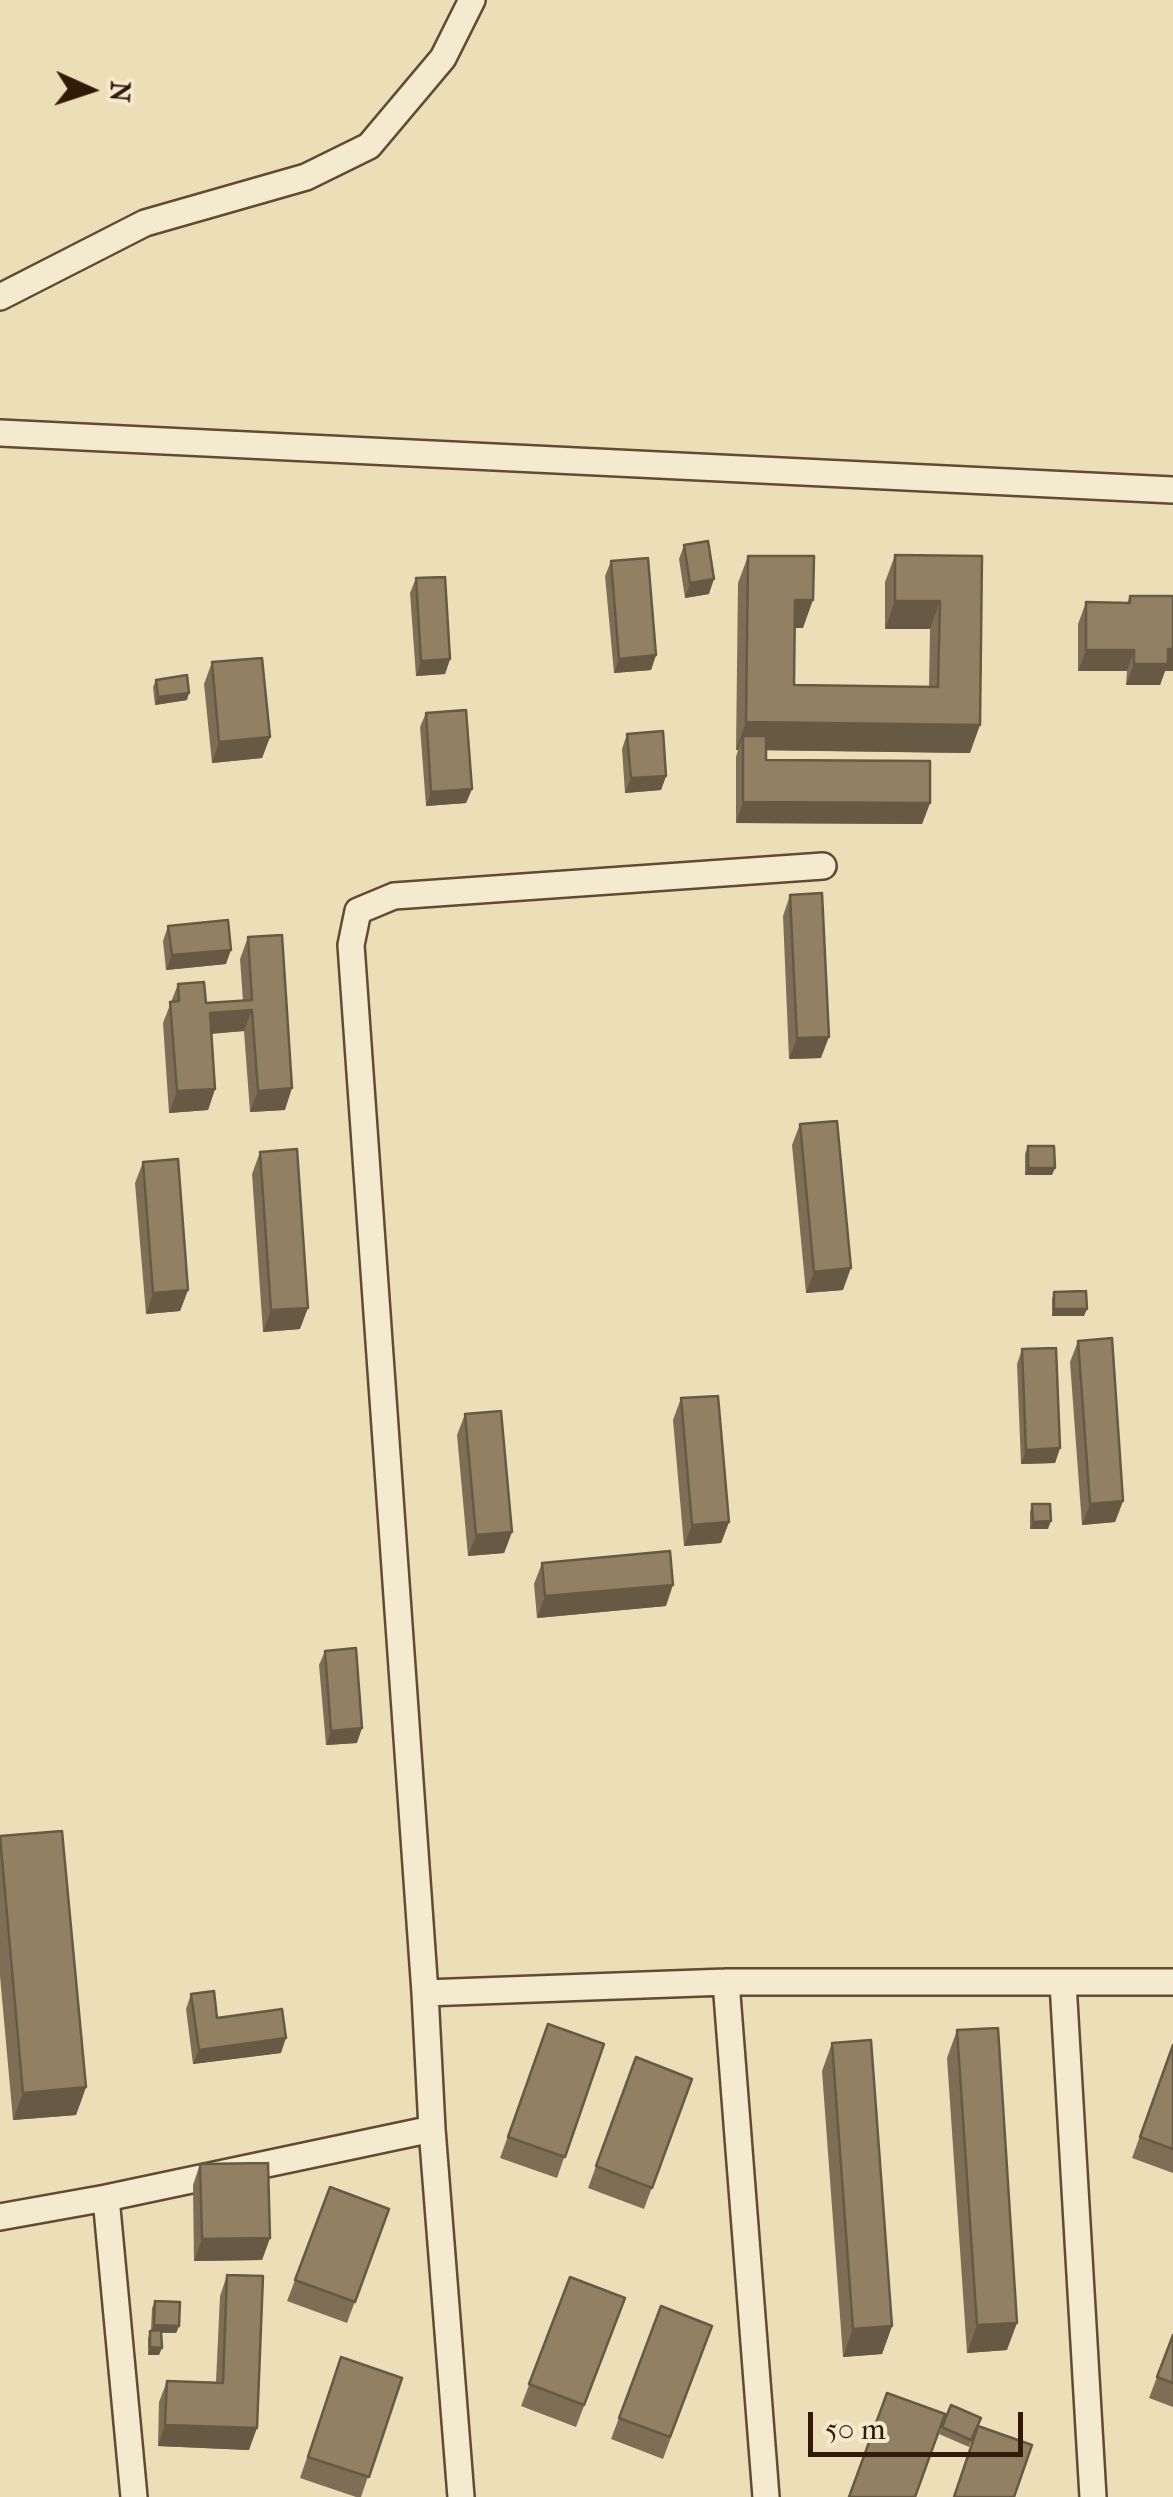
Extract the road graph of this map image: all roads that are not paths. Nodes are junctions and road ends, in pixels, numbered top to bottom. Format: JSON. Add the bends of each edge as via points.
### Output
{"nodes":[{"id":1,"x":472,"y":0,"type":"edge"},
{"id":2,"x":0,"y":297,"type":"edge"},
{"id":3,"x":0,"y":433,"type":"edge"},
{"id":4,"x":1173,"y":490,"type":"edge"},
{"id":5,"x":823,"y":866,"type":"dead end"},
{"id":6,"x":726,"y":1982,"type":"junction"},
{"id":7,"x":1173,"y":1982,"type":"edge"},
{"id":8,"x":1063,"y":1983,"type":"junction"},
{"id":9,"x":425,"y":1993,"type":"junction"},
{"id":10,"x":432,"y":2129,"type":"junction"},
{"id":11,"x":106,"y":2198,"type":"junction"},
{"id":12,"x":0,"y":2217,"type":"edge"},
{"id":13,"x":134,"y":2497,"type":"edge"},
{"id":14,"x":461,"y":2497,"type":"edge"},
{"id":15,"x":766,"y":2497,"type":"edge"},
{"id":16,"x":1093,"y":2497,"type":"edge"}],
"edges":[{"from":1,"to":2,"type":"street","via":[[442,58],[369,146],[306,177],[145,223]]},
{"from":3,"to":4,"type":"street"},
{"from":5,"to":9,"type":"street","via":[[394,896],[358,911],[351,945]]},
{"from":6,"to":8,"type":"street"},
{"from":6,"to":9,"type":"street"},
{"from":6,"to":15,"type":"street"},
{"from":7,"to":8,"type":"street"},
{"from":8,"to":16,"type":"street"},
{"from":9,"to":10,"type":"street"},
{"from":10,"to":11,"type":"street"},
{"from":10,"to":14,"type":"street"},
{"from":11,"to":12,"type":"street"},
{"from":11,"to":13,"type":"street"}]}
